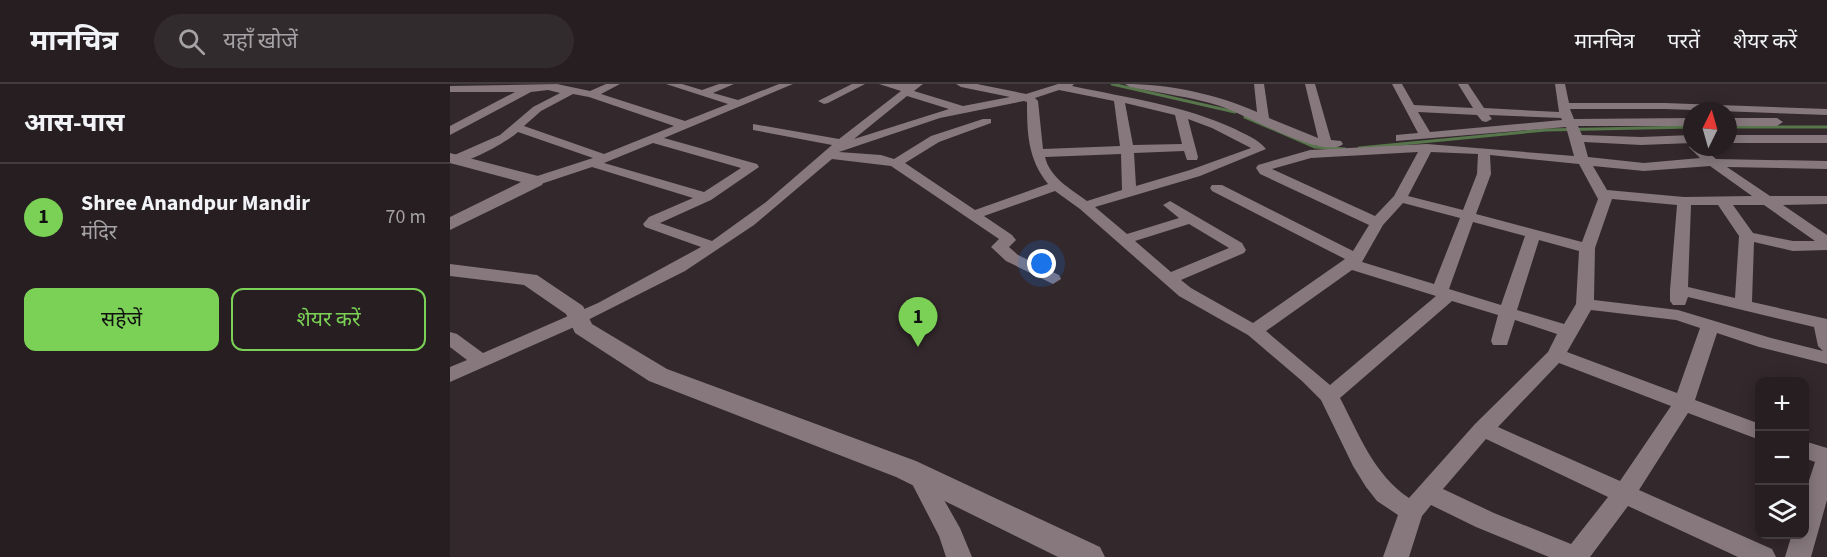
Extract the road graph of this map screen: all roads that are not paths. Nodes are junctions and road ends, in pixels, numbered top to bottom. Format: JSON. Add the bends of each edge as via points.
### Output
{"nodes":[{"id":1,"x":615,"y":84,"type":"edge"},
{"id":2,"x":671,"y":84,"type":"edge"},
{"id":3,"x":729,"y":84,"type":"edge"},
{"id":4,"x":788,"y":84,"type":"edge"},
{"id":5,"x":860,"y":84,"type":"edge"},
{"id":6,"x":884,"y":84,"type":"edge"},
{"id":7,"x":961,"y":84,"type":"edge"},
{"id":8,"x":1130,"y":84,"type":"edge"},
{"id":9,"x":1171,"y":84,"type":"edge"},
{"id":10,"x":1259,"y":84,"type":"edge"},
{"id":11,"x":1310,"y":84,"type":"edge"},
{"id":12,"x":1397,"y":84,"type":"edge"},
{"id":13,"x":1463,"y":84,"type":"edge"},
{"id":14,"x":1560,"y":84,"type":"edge"},
{"id":15,"x":551,"y":86,"type":"edge"},
{"id":16,"x":1064,"y":86,"type":"edge"},
{"id":17,"x":450,"y":89,"type":"edge"},
{"id":18,"x":910,"y":89,"type":"edge"},
{"id":19,"x":1196,"y":89,"type":"dead end"},
{"id":20,"x":529,"y":90,"type":"junction"},
{"id":21,"x":573,"y":90,"type":"junction"},
{"id":22,"x":703,"y":93,"type":"junction"},
{"id":23,"x":591,"y":94,"type":"junction"},
{"id":24,"x":1026,"y":97,"type":"junction"},
{"id":25,"x":1119,"y":100,"type":"junction"},
{"id":26,"x":824,"y":101,"type":"dead end"},
{"id":27,"x":739,"y":104,"type":"junction"},
{"id":28,"x":1410,"y":108,"type":"junction"},
{"id":29,"x":961,"y":109,"type":"junction"},
{"id":30,"x":1481,"y":111,"type":"junction"},
{"id":31,"x":1180,"y":112,"type":"junction"},
{"id":32,"x":1827,"y":112,"type":"edge"},
{"id":33,"x":1263,"y":118,"type":"junction"},
{"id":34,"x":987,"y":121,"type":"dead end"},
{"id":35,"x":1683,"y":122,"type":"edge"},
{"id":36,"x":1737,"y":122,"type":"edge"},
{"id":37,"x":1827,"y":123,"type":"edge"},
{"id":38,"x":1571,"y":124,"type":"junction"},
{"id":39,"x":684,"y":125,"type":"junction"},
{"id":40,"x":757,"y":127,"type":"dead end"},
{"id":41,"x":517,"y":128,"type":"junction"},
{"id":42,"x":1494,"y":130,"type":"junction"},
{"id":43,"x":450,"y":131,"type":"edge"},
{"id":44,"x":1737,"y":131,"type":"edge"},
{"id":45,"x":1827,"y":131,"type":"edge"},
{"id":46,"x":654,"y":139,"type":"junction"},
{"id":47,"x":1737,"y":139,"type":"edge"},
{"id":48,"x":1827,"y":139,"type":"edge"},
{"id":49,"x":1683,"y":140,"type":"edge"},
{"id":50,"x":1426,"y":142,"type":"junction"},
{"id":51,"x":1326,"y":144,"type":"junction"},
{"id":52,"x":1190,"y":147,"type":"junction"},
{"id":53,"x":1127,"y":148,"type":"junction"},
{"id":54,"x":836,"y":149,"type":"junction"},
{"id":55,"x":1484,"y":151,"type":"junction"},
{"id":56,"x":1038,"y":153,"type":"junction"},
{"id":57,"x":1706,"y":156,"type":"edge"},
{"id":58,"x":452,"y":159,"type":"edge"},
{"id":59,"x":598,"y":160,"type":"junction"},
{"id":60,"x":1583,"y":161,"type":"junction"},
{"id":61,"x":1712,"y":162,"type":"junction"},
{"id":62,"x":896,"y":163,"type":"junction"},
{"id":63,"x":1827,"y":165,"type":"edge"},
{"id":64,"x":1195,"y":173,"type":"junction"},
{"id":65,"x":536,"y":181,"type":"junction"},
{"id":66,"x":1057,"y":186,"type":"junction"},
{"id":67,"x":1217,"y":188,"type":"dead end"},
{"id":68,"x":1129,"y":194,"type":"junction"},
{"id":69,"x":1604,"y":194,"type":"junction"},
{"id":70,"x":705,"y":197,"type":"junction"},
{"id":71,"x":1400,"y":198,"type":"junction"},
{"id":72,"x":1762,"y":198,"type":"junction"},
{"id":73,"x":1720,"y":200,"type":"junction"},
{"id":74,"x":1827,"y":200,"type":"edge"},
{"id":75,"x":1684,"y":201,"type":"junction"},
{"id":76,"x":1170,"y":204,"type":"dead end"},
{"id":77,"x":1085,"y":206,"type":"junction"},
{"id":78,"x":973,"y":215,"type":"junction"},
{"id":79,"x":1468,"y":215,"type":"junction"},
{"id":80,"x":1191,"y":219,"type":"junction"},
{"id":81,"x":450,"y":223,"type":"edge"},
{"id":82,"x":1377,"y":223,"type":"junction"},
{"id":83,"x":1534,"y":234,"type":"junction"},
{"id":84,"x":1747,"y":236,"type":"junction"},
{"id":85,"x":1123,"y":240,"type":"junction"},
{"id":86,"x":1827,"y":244,"type":"edge"},
{"id":87,"x":712,"y":246,"type":"junction"},
{"id":88,"x":1587,"y":248,"type":"junction"},
{"id":89,"x":1353,"y":261,"type":"junction"},
{"id":90,"x":450,"y":270,"type":"edge"},
{"id":91,"x":1053,"y":279,"type":"dead end"},
{"id":92,"x":1168,"y":279,"type":"junction"},
{"id":93,"x":1679,"y":290,"type":"junction"},
{"id":94,"x":1443,"y":293,"type":"junction"},
{"id":95,"x":1585,"y":304,"type":"junction"},
{"id":96,"x":1743,"y":305,"type":"junction"},
{"id":97,"x":1507,"y":314,"type":"junction"},
{"id":98,"x":1678,"y":315,"type":"junction"},
{"id":99,"x":578,"y":319,"type":"junction"},
{"id":100,"x":1711,"y":324,"type":"junction"},
{"id":101,"x":1824,"y":325,"type":"edge"},
{"id":102,"x":1568,"y":331,"type":"junction"},
{"id":103,"x":1254,"y":332,"type":"junction"},
{"id":104,"x":450,"y":338,"type":"edge"},
{"id":105,"x":1500,"y":341,"type":"dead end"},
{"id":106,"x":1827,"y":346,"type":"edge"},
{"id":107,"x":1556,"y":355,"type":"junction"},
{"id":108,"x":1827,"y":358,"type":"edge"},
{"id":109,"x":481,"y":361,"type":"junction"},
{"id":110,"x":450,"y":375,"type":"edge"},
{"id":111,"x":1329,"y":396,"type":"junction"},
{"id":112,"x":1683,"y":404,"type":"junction"},
{"id":113,"x":1483,"y":429,"type":"junction"},
{"id":114,"x":1757,"y":431,"type":"edge"},
{"id":115,"x":1809,"y":451,"type":"edge"},
{"id":116,"x":1827,"y":459,"type":"edge"},
{"id":117,"x":919,"y":476,"type":"junction"},
{"id":118,"x":1624,"y":494,"type":"junction"},
{"id":119,"x":1419,"y":502,"type":"junction"},
{"id":120,"x":959,"y":557,"type":"edge"},
{"id":121,"x":1089,"y":557,"type":"edge"},
{"id":122,"x":1396,"y":557,"type":"edge"},
{"id":123,"x":1576,"y":557,"type":"edge"},
{"id":124,"x":1763,"y":557,"type":"edge"},
{"id":125,"x":1798,"y":557,"type":"edge"}],
"edges":[{"from":1,"to":23,"type":"street"},
{"from":2,"to":22,"type":"street"},
{"from":3,"to":22,"type":"street"},
{"from":4,"to":27,"type":"street"},
{"from":5,"to":26,"type":"street"},
{"from":6,"to":18,"type":"street"},
{"from":7,"to":24,"type":"street"},
{"from":8,"to":33,"type":"street","via":[[1224,104]]},
{"from":9,"to":19,"type":"street"},
{"from":10,"to":33,"type":"street"},
{"from":11,"to":51,"type":"street"},
{"from":12,"to":28,"type":"street"},
{"from":13,"to":30,"type":"street"},
{"from":14,"to":38,"type":"street"},
{"from":15,"to":20,"type":"street"},
{"from":15,"to":21,"type":"street"},
{"from":16,"to":24,"type":"street"},
{"from":16,"to":25,"type":"street"},
{"from":17,"to":20,"type":"street"},
{"from":18,"to":29,"type":"street"},
{"from":18,"to":54,"type":"street","via":[[871,116]]},
{"from":20,"to":43,"type":"street"},
{"from":21,"to":23,"type":"street"},
{"from":21,"to":41,"type":"street","via":[[537,109]]},
{"from":22,"to":27,"type":"street"},
{"from":23,"to":39,"type":"street"},
{"from":24,"to":29,"type":"street"},
{"from":24,"to":56,"type":"street","via":[[1033,104]]},
{"from":25,"to":31,"type":"street"},
{"from":25,"to":53,"type":"street"},
{"from":27,"to":39,"type":"street"},
{"from":28,"to":30,"type":"street"},
{"from":28,"to":50,"type":"street"},
{"from":29,"to":54,"type":"street"},
{"from":30,"to":38,"type":"street"},
{"from":30,"to":42,"type":"street"},
{"from":31,"to":52,"type":"street"},
{"from":31,"to":64,"type":"street","via":[[1219,126],[1260,149]]},
{"from":32,"to":38,"type":"street","via":[[1673,106]]},
{"from":33,"to":51,"type":"street"},
{"from":34,"to":62,"type":"street","via":[[935,139]]},
{"from":35,"to":38,"type":"street"},
{"from":36,"to":37,"type":"street"},
{"from":38,"to":42,"type":"street"},
{"from":38,"to":49,"type":"street","via":[[1641,141]]},
{"from":38,"to":60,"type":"street"},
{"from":39,"to":46,"type":"street"},
{"from":40,"to":54,"type":"street"},
{"from":41,"to":58,"type":"street","via":[[504,138]]},
{"from":41,"to":59,"type":"street"},
{"from":42,"to":50,"type":"street"},
{"from":44,"to":45,"type":"street"},
{"from":46,"to":59,"type":"street"},
{"from":46,"to":70,"type":"street","via":[[752,167]]},
{"from":47,"to":48,"type":"street"},
{"from":50,"to":51,"type":"street"},
{"from":50,"to":55,"type":"street"},
{"from":50,"to":71,"type":"street"},
{"from":50,"to":82,"type":"street","via":[[1310,154],[1263,168]]},
{"from":52,"to":53,"type":"street"},
{"from":52,"to":64,"type":"street"},
{"from":53,"to":56,"type":"street"},
{"from":53,"to":68,"type":"street"},
{"from":54,"to":62,"type":"street"},
{"from":54,"to":87,"type":"street","via":[[748,223]]},
{"from":55,"to":60,"type":"street"},
{"from":55,"to":79,"type":"street","via":[[1484,174]]},
{"from":56,"to":66,"type":"street","via":[[1046,173]]},
{"from":57,"to":61,"type":"street"},
{"from":58,"to":65,"type":"street"},
{"from":59,"to":65,"type":"street"},
{"from":59,"to":70,"type":"street"},
{"from":60,"to":61,"type":"street","via":[[1644,167]]},
{"from":60,"to":69,"type":"street"},
{"from":61,"to":63,"type":"street"},
{"from":61,"to":72,"type":"street"},
{"from":62,"to":78,"type":"street"},
{"from":64,"to":68,"type":"street"},
{"from":65,"to":81,"type":"street"},
{"from":66,"to":77,"type":"street"},
{"from":66,"to":78,"type":"street"},
{"from":67,"to":89,"type":"street"},
{"from":68,"to":77,"type":"street"},
{"from":69,"to":75,"type":"street"},
{"from":69,"to":88,"type":"street","via":[[1605,203]]},
{"from":70,"to":87,"type":"street","via":[[650,224]]},
{"from":71,"to":79,"type":"street"},
{"from":71,"to":82,"type":"street"},
{"from":72,"to":73,"type":"street"},
{"from":72,"to":74,"type":"street"},
{"from":72,"to":86,"type":"street"},
{"from":73,"to":75,"type":"street"},
{"from":73,"to":84,"type":"street"},
{"from":75,"to":93,"type":"street"},
{"from":76,"to":80,"type":"street"},
{"from":77,"to":85,"type":"street"},
{"from":78,"to":91,"type":"street","via":[[1007,238],[998,246],[1001,250]]},
{"from":79,"to":83,"type":"street"},
{"from":79,"to":94,"type":"street"},
{"from":80,"to":85,"type":"street"},
{"from":80,"to":92,"type":"street","via":[[1238,250]]},
{"from":82,"to":89,"type":"street"},
{"from":83,"to":88,"type":"street"},
{"from":83,"to":97,"type":"street"},
{"from":84,"to":86,"type":"street","via":[[1793,246]]},
{"from":84,"to":96,"type":"street"},
{"from":85,"to":92,"type":"street"},
{"from":87,"to":99,"type":"street"},
{"from":88,"to":95,"type":"street"},
{"from":89,"to":94,"type":"street"},
{"from":89,"to":103,"type":"street"},
{"from":90,"to":99,"type":"street","via":[[530,279],[575,311]]},
{"from":92,"to":103,"type":"street"},
{"from":93,"to":96,"type":"street"},
{"from":93,"to":98,"type":"street"},
{"from":94,"to":97,"type":"street"},
{"from":94,"to":111,"type":"street"},
{"from":95,"to":98,"type":"street"},
{"from":95,"to":102,"type":"street"},
{"from":96,"to":101,"type":"street"},
{"from":97,"to":102,"type":"street"},
{"from":97,"to":105,"type":"street"},
{"from":98,"to":100,"type":"street"},
{"from":99,"to":109,"type":"street"},
{"from":99,"to":117,"type":"street","via":[[583,328],[658,375]]},
{"from":100,"to":108,"type":"street"},
{"from":100,"to":112,"type":"street"},
{"from":101,"to":106,"type":"street"},
{"from":102,"to":107,"type":"street"},
{"from":103,"to":111,"type":"street"},
{"from":104,"to":109,"type":"street"},
{"from":107,"to":112,"type":"street"},
{"from":107,"to":113,"type":"street"},
{"from":109,"to":110,"type":"street"},
{"from":111,"to":119,"type":"street","via":[[1364,466],[1385,494]]},
{"from":112,"to":114,"type":"street"},
{"from":112,"to":118,"type":"street"},
{"from":113,"to":118,"type":"street"},
{"from":113,"to":119,"type":"street"},
{"from":115,"to":116,"type":"street"},
{"from":116,"to":125,"type":"street"},
{"from":117,"to":120,"type":"street"},
{"from":117,"to":121,"type":"street"},
{"from":118,"to":123,"type":"street"},
{"from":118,"to":124,"type":"street"},
{"from":119,"to":122,"type":"street"},
{"from":119,"to":123,"type":"street","via":[[1485,520]]}]}
